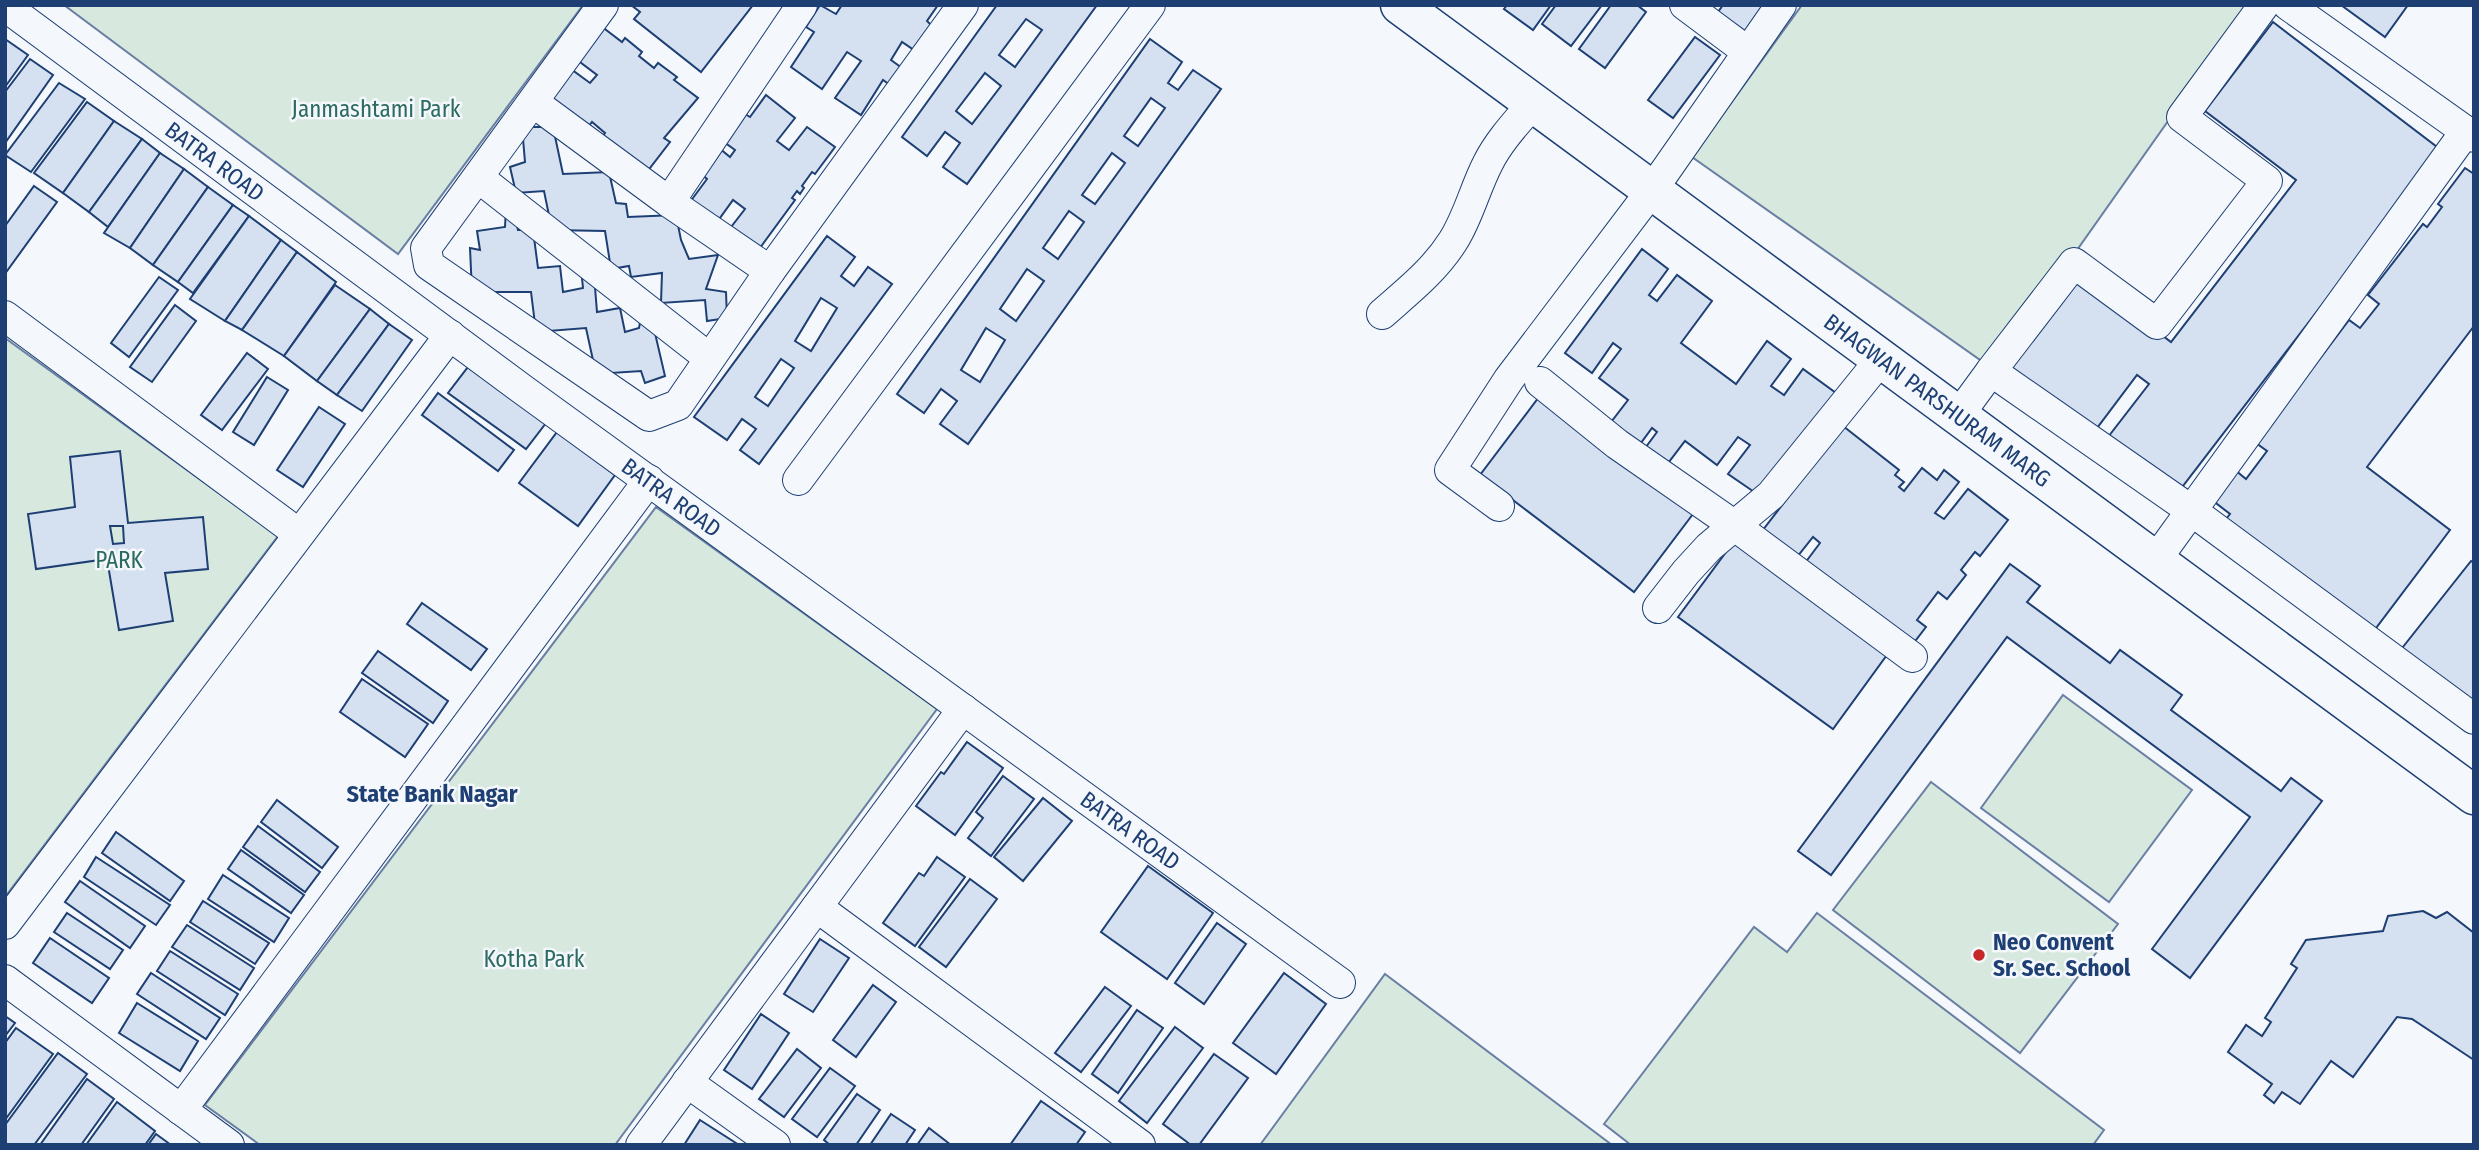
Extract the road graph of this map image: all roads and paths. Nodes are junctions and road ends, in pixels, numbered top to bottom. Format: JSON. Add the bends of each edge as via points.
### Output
{"nodes":[{"id":1,"x":603,"y":5,"type":"edge"},
{"id":2,"x":802,"y":5,"type":"edge"},
{"id":3,"x":963,"y":5,"type":"edge"},
{"id":4,"x":1150,"y":5,"type":"edge"},
{"id":5,"x":1400,"y":5,"type":"edge"},
{"id":6,"x":1685,"y":5,"type":"edge"},
{"id":7,"x":1781,"y":5,"type":"edge"},
{"id":8,"x":2264,"y":5,"type":"edge"},
{"id":9,"x":2288,"y":5,"type":"edge"},
{"id":10,"x":5,"y":6,"type":"edge"},
{"id":11,"x":1748,"y":52,"type":"junction"},
{"id":12,"x":533,"y":102,"type":"junction"},
{"id":13,"x":1532,"y":103,"type":"junction"},
{"id":14,"x":2470,"y":134,"type":"edge"},
{"id":15,"x":478,"y":178,"type":"junction"},
{"id":16,"x":1651,"y":190,"type":"junction"},
{"id":17,"x":669,"y":202,"type":"junction"},
{"id":18,"x":770,"y":271,"type":"junction"},
{"id":19,"x":1382,"y":314,"type":"dead end"},
{"id":20,"x":5,"y":316,"type":"edge"},
{"id":21,"x":450,"y":335,"type":"junction"},
{"id":22,"x":709,"y":358,"type":"junction"},
{"id":23,"x":1881,"y":359,"type":"junction"},
{"id":24,"x":1991,"y":371,"type":"junction"},
{"id":25,"x":1540,"y":382,"type":"dead end"},
{"id":26,"x":1958,"y":416,"type":"junction"},
{"id":27,"x":649,"y":480,"type":"junction"},
{"id":28,"x":798,"y":480,"type":"dead end"},
{"id":29,"x":1499,"y":506,"type":"dead end"},
{"id":30,"x":2192,"y":510,"type":"junction"},
{"id":31,"x":1735,"y":526,"type":"junction"},
{"id":32,"x":299,"y":534,"type":"junction"},
{"id":33,"x":2155,"y":561,"type":"junction"},
{"id":34,"x":1658,"y":608,"type":"dead end"},
{"id":35,"x":1912,"y":657,"type":"dead end"},
{"id":36,"x":963,"y":709,"type":"junction"},
{"id":37,"x":2474,"y":719,"type":"edge"},
{"id":38,"x":2474,"y":795,"type":"edge"},
{"id":39,"x":817,"y":907,"type":"junction"},
{"id":40,"x":5,"y":924,"type":"edge"},
{"id":41,"x":5,"y":980,"type":"edge"},
{"id":42,"x":1340,"y":983,"type":"dead end"},
{"id":43,"x":687,"y":1082,"type":"junction"},
{"id":44,"x":181,"y":1110,"type":"junction"},
{"id":45,"x":229,"y":1145,"type":"edge"},
{"id":46,"x":641,"y":1145,"type":"edge"},
{"id":47,"x":775,"y":1145,"type":"edge"},
{"id":48,"x":1140,"y":1145,"type":"edge"}],
"edges":[{"from":1,"to":12,"type":"street"},
{"from":2,"to":17,"type":"street"},
{"from":3,"to":18,"type":"street"},
{"from":4,"to":28,"type":"street"},
{"from":5,"to":13,"type":"street","name":"BHAGWAN PARSHURAM MARG"},
{"from":6,"to":11,"type":"street"},
{"from":7,"to":11,"type":"street"},
{"from":8,"to":24,"type":"street","via":[[2182,117],[2267,181],[2157,324],[2074,263]]},
{"from":9,"to":14,"type":"street"},
{"from":10,"to":21,"type":"street","name":"BATRA ROAD"},
{"from":11,"to":16,"type":"street"},
{"from":12,"to":15,"type":"street"},
{"from":12,"to":17,"type":"street"},
{"from":13,"to":16,"type":"street","name":"BHAGWAN PARSHURAM MARG"},
{"from":13,"to":19,"type":"street","via":[[1489,161],[1455,238],[1439,262]]},
{"from":14,"to":30,"type":"street"},
{"from":15,"to":22,"type":"street"},
{"from":15,"to":22,"type":"street","via":[[426,248],[429,265],[649,416],[678,405]]},
{"from":16,"to":23,"type":"street","name":"BHAGWAN PARSHURAM MARG"},
{"from":16,"to":29,"type":"street","via":[[1509,380],[1450,470]]},
{"from":17,"to":18,"type":"street"},
{"from":18,"to":22,"type":"street"},
{"from":20,"to":32,"type":"street"},
{"from":21,"to":27,"type":"street","name":"BATRA ROAD"},
{"from":21,"to":32,"type":"street"},
{"from":23,"to":26,"type":"street","name":"BHAGWAN PARSHURAM MARG"},
{"from":23,"to":31,"type":"street","via":[[1771,495]]},
{"from":24,"to":26,"type":"street"},
{"from":24,"to":30,"type":"street"},
{"from":25,"to":31,"type":"street","via":[[1617,444]]},
{"from":26,"to":33,"type":"street","name":"BHAGWAN PARSHURAM MARG"},
{"from":27,"to":36,"type":"street","name":"BATRA ROAD"},
{"from":27,"to":44,"type":"street"},
{"from":30,"to":33,"type":"street"},
{"from":30,"to":37,"type":"street"},
{"from":31,"to":34,"type":"street","via":[[1709,547]]},
{"from":31,"to":35,"type":"street"},
{"from":32,"to":40,"type":"street"},
{"from":33,"to":38,"type":"street","name":"BHAGWAN PARSHURAM MARG"},
{"from":36,"to":39,"type":"street"},
{"from":36,"to":42,"type":"street","name":"BATRA ROAD"},
{"from":39,"to":43,"type":"street"},
{"from":39,"to":48,"type":"street"},
{"from":41,"to":44,"type":"street"},
{"from":43,"to":46,"type":"street"},
{"from":43,"to":47,"type":"street"},
{"from":44,"to":45,"type":"street"}]}
